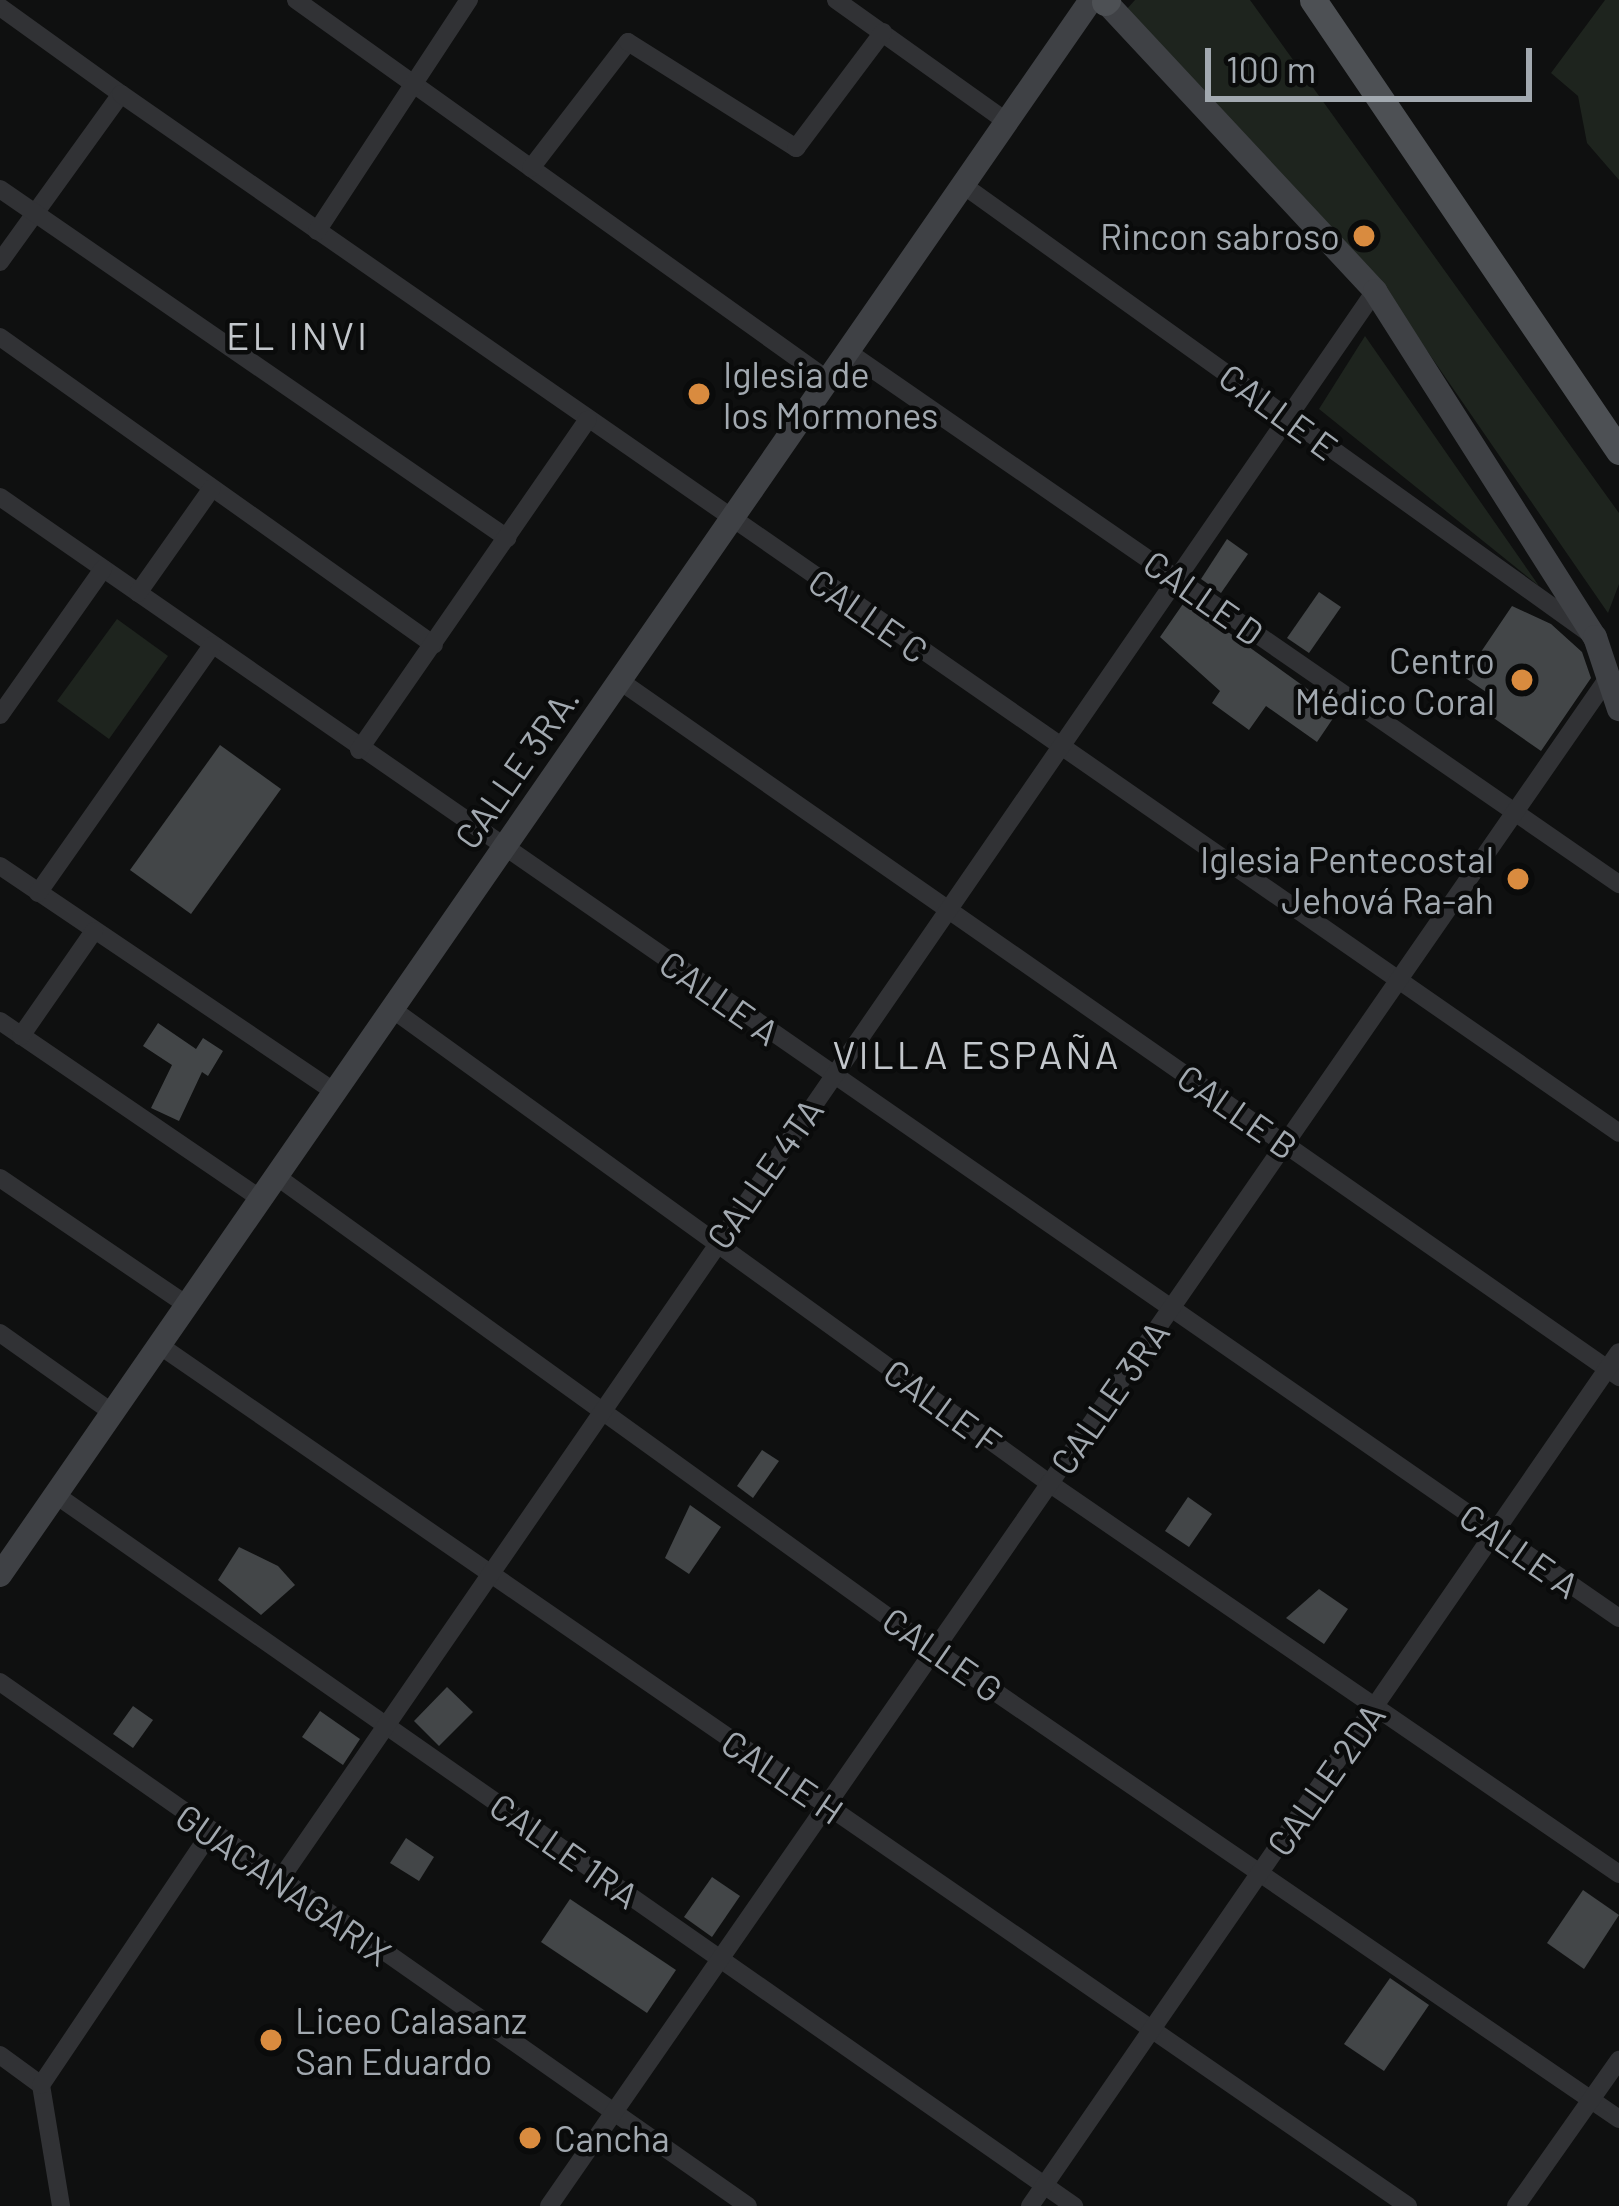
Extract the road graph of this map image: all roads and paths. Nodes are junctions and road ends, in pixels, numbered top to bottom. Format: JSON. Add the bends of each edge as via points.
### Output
{"nodes":[{"id":1,"x":296,"y":0,"type":"edge"},
{"id":2,"x":469,"y":0,"type":"edge"},
{"id":3,"x":836,"y":0,"type":"edge"},
{"id":4,"x":1102,"y":0,"type":"edge"},
{"id":5,"x":1313,"y":0,"type":"edge"},
{"id":6,"x":1,"y":3,"type":"edge"},
{"id":7,"x":883,"y":32,"type":"junction"},
{"id":8,"x":413,"y":84,"type":"junction"},
{"id":9,"x":121,"y":94,"type":"junction"},
{"id":10,"x":1007,"y":122,"type":"junction"},
{"id":11,"x":531,"y":168,"type":"junction"},
{"id":12,"x":963,"y":185,"type":"junction"},
{"id":13,"x":0,"y":189,"type":"edge"},
{"id":14,"x":35,"y":214,"type":"junction"},
{"id":15,"x":317,"y":231,"type":"junction"},
{"id":16,"x":0,"y":262,"type":"edge"},
{"id":17,"x":1375,"y":291,"type":"junction"},
{"id":18,"x":0,"y":337,"type":"edge"},
{"id":19,"x":848,"y":352,"type":"junction"},
{"id":20,"x":829,"y":380,"type":"junction"},
{"id":21,"x":588,"y":419,"type":"junction"},
{"id":22,"x":1289,"y":419,"type":"junction"},
{"id":23,"x":1619,"y":451,"type":"edge"},
{"id":24,"x":212,"y":488,"type":"junction"},
{"id":25,"x":0,"y":497,"type":"edge"},
{"id":26,"x":731,"y":520,"type":"junction"},
{"id":27,"x":507,"y":538,"type":"junction"},
{"id":28,"x":103,"y":569,"type":"junction"},
{"id":29,"x":1178,"y":580,"type":"junction"},
{"id":30,"x":138,"y":593,"type":"junction"},
{"id":31,"x":1607,"y":640,"type":"edge"},
{"id":32,"x":212,"y":645,"type":"junction"},
{"id":33,"x":434,"y":646,"type":"junction"},
{"id":34,"x":1607,"y":679,"type":"junction"},
{"id":35,"x":620,"y":681,"type":"junction"},
{"id":36,"x":1619,"y":709,"type":"edge"},
{"id":37,"x":0,"y":715,"type":"edge"},
{"id":38,"x":1058,"y":745,"type":"junction"},
{"id":39,"x":359,"y":750,"type":"junction"},
{"id":40,"x":1515,"y":812,"type":"junction"},
{"id":41,"x":505,"y":848,"type":"junction"},
{"id":42,"x":0,"y":866,"type":"edge"},
{"id":43,"x":1619,"y":884,"type":"edge"},
{"id":44,"x":38,"y":893,"type":"junction"},
{"id":45,"x":946,"y":908,"type":"junction"},
{"id":46,"x":94,"y":931,"type":"junction"},
{"id":47,"x":1398,"y":980,"type":"junction"},
{"id":48,"x":392,"y":1009,"type":"junction"},
{"id":49,"x":0,"y":1021,"type":"edge"},
{"id":50,"x":21,"y":1036,"type":"junction"},
{"id":51,"x":832,"y":1074,"type":"junction"},
{"id":52,"x":335,"y":1092,"type":"junction"},
{"id":53,"x":1619,"y":1133,"type":"edge"},
{"id":54,"x":1285,"y":1144,"type":"junction"},
{"id":55,"x":276,"y":1176,"type":"junction"},
{"id":56,"x":0,"y":1178,"type":"edge"},
{"id":57,"x":261,"y":1199,"type":"junction"},
{"id":58,"x":718,"y":1241,"type":"junction"},
{"id":59,"x":187,"y":1305,"type":"junction"},
{"id":60,"x":1171,"y":1308,"type":"junction"},
{"id":61,"x":0,"y":1333,"type":"edge"},
{"id":62,"x":159,"y":1346,"type":"junction"},
{"id":63,"x":1619,"y":1352,"type":"edge"},
{"id":64,"x":1613,"y":1373,"type":"edge"},
{"id":65,"x":603,"y":1408,"type":"junction"},
{"id":66,"x":112,"y":1413,"type":"junction"},
{"id":67,"x":1049,"y":1483,"type":"junction"},
{"id":68,"x":56,"y":1495,"type":"junction"},
{"id":69,"x":1496,"y":1533,"type":"junction"},
{"id":70,"x":0,"y":1575,"type":"edge"},
{"id":71,"x":487,"y":1577,"type":"junction"},
{"id":72,"x":1619,"y":1618,"type":"edge"},
{"id":73,"x":934,"y":1649,"type":"junction"},
{"id":74,"x":0,"y":1682,"type":"edge"},
{"id":75,"x":1375,"y":1705,"type":"junction"},
{"id":76,"x":386,"y":1725,"type":"junction"},
{"id":77,"x":827,"y":1804,"type":"junction"},
{"id":78,"x":211,"y":1832,"type":"junction"},
{"id":79,"x":1261,"y":1872,"type":"junction"},
{"id":80,"x":1619,"y":1874,"type":"edge"},
{"id":81,"x":279,"y":1881,"type":"junction"},
{"id":82,"x":720,"y":1958,"type":"junction"},
{"id":83,"x":1154,"y":2030,"type":"junction"},
{"id":84,"x":0,"y":2056,"type":"edge"},
{"id":85,"x":1619,"y":2060,"type":"edge"},
{"id":86,"x":41,"y":2085,"type":"junction"},
{"id":87,"x":1591,"y":2100,"type":"junction"},
{"id":88,"x":611,"y":2116,"type":"junction"},
{"id":89,"x":1619,"y":2119,"type":"edge"},
{"id":90,"x":1044,"y":2185,"type":"junction"},
{"id":91,"x":62,"y":2206,"type":"edge"},
{"id":92,"x":549,"y":2206,"type":"edge"},
{"id":93,"x":748,"y":2206,"type":"edge"},
{"id":94,"x":1030,"y":2206,"type":"edge"},
{"id":95,"x":1074,"y":2206,"type":"edge"},
{"id":96,"x":1408,"y":2206,"type":"edge"},
{"id":97,"x":1516,"y":2206,"type":"edge"}],
"edges":[{"from":1,"to":8,"type":"street"},
{"from":2,"to":8,"type":"street"},
{"from":3,"to":7,"type":"street"},
{"from":4,"to":10,"type":"main road","name":"CALLE 3RA."},
{"from":4,"to":17,"type":"main road"},
{"from":5,"to":23,"type":"main road"},
{"from":6,"to":9,"type":"street","name":"CALLE C"},
{"from":7,"to":10,"type":"street"},
{"from":7,"to":11,"type":"street","via":[[796,148],[628,42]]},
{"from":8,"to":11,"type":"street"},
{"from":8,"to":15,"type":"street"},
{"from":9,"to":14,"type":"street"},
{"from":9,"to":15,"type":"street","name":"CALLE C"},
{"from":10,"to":12,"type":"main road","name":"CALLE 3RA."},
{"from":11,"to":20,"type":"street"},
{"from":12,"to":19,"type":"main road","name":"CALLE 3RA."},
{"from":12,"to":22,"type":"street","name":"CALLE E"},
{"from":13,"to":14,"type":"street"},
{"from":14,"to":16,"type":"street"},
{"from":14,"to":27,"type":"street"},
{"from":15,"to":21,"type":"street","name":"CALLE C"},
{"from":17,"to":22,"type":"street","name":"CALLE 4TA"},
{"from":17,"to":31,"type":"main road"},
{"from":18,"to":24,"type":"street"},
{"from":19,"to":20,"type":"main road","name":"CALLE 3RA."},
{"from":19,"to":29,"type":"street","name":"CALLE D"},
{"from":20,"to":26,"type":"main road","name":"CALLE 3RA."},
{"from":21,"to":26,"type":"street","name":"CALLE C"},
{"from":21,"to":27,"type":"street"},
{"from":22,"to":29,"type":"street","name":"CALLE 4TA"},
{"from":22,"to":31,"type":"street","name":"CALLE E"},
{"from":24,"to":30,"type":"street"},
{"from":24,"to":33,"type":"street"},
{"from":25,"to":28,"type":"street","name":"CALLE A"},
{"from":26,"to":35,"type":"main road","name":"CALLE 3RA."},
{"from":26,"to":38,"type":"street","name":"CALLE C"},
{"from":27,"to":33,"type":"street"},
{"from":28,"to":30,"type":"street","name":"CALLE A"},
{"from":28,"to":37,"type":"street"},
{"from":29,"to":38,"type":"street","name":"CALLE 4TA"},
{"from":29,"to":40,"type":"street","name":"CALLE D"},
{"from":30,"to":32,"type":"street","name":"CALLE A"},
{"from":31,"to":34,"type":"main road"},
{"from":32,"to":39,"type":"street","name":"CALLE A"},
{"from":32,"to":44,"type":"street"},
{"from":33,"to":39,"type":"street"},
{"from":34,"to":36,"type":"main road"},
{"from":34,"to":40,"type":"street","name":"CALLE 3RA"},
{"from":35,"to":41,"type":"main road","name":"CALLE 3RA."},
{"from":35,"to":45,"type":"street","name":"CALLE B"},
{"from":38,"to":45,"type":"street","name":"CALLE 4TA"},
{"from":38,"to":47,"type":"street","name":"CALLE C"},
{"from":39,"to":41,"type":"street","name":"CALLE A"},
{"from":40,"to":43,"type":"street","name":"CALLE D"},
{"from":40,"to":47,"type":"street","name":"CALLE 3RA"},
{"from":41,"to":48,"type":"main road","name":"CALLE 3RA."},
{"from":41,"to":51,"type":"street","name":"CALLE A"},
{"from":42,"to":44,"type":"street"},
{"from":44,"to":46,"type":"street"},
{"from":45,"to":51,"type":"street","name":"CALLE 4TA"},
{"from":45,"to":54,"type":"street","name":"CALLE B"},
{"from":46,"to":50,"type":"street"},
{"from":46,"to":52,"type":"street"},
{"from":47,"to":53,"type":"street","name":"CALLE C"},
{"from":47,"to":54,"type":"street","name":"CALLE 3RA"},
{"from":48,"to":52,"type":"main road","name":"CALLE 3RA."},
{"from":48,"to":58,"type":"street","name":"CALLE F"},
{"from":49,"to":50,"type":"street"},
{"from":50,"to":57,"type":"street"},
{"from":51,"to":58,"type":"street","name":"CALLE 4TA"},
{"from":51,"to":60,"type":"street","name":"CALLE A"},
{"from":52,"to":55,"type":"main road","name":"CALLE 3RA."},
{"from":54,"to":60,"type":"street","name":"CALLE 3RA"},
{"from":54,"to":64,"type":"street","name":"CALLE B"},
{"from":55,"to":57,"type":"main road","name":"CALLE 3RA."},
{"from":55,"to":65,"type":"street","name":"CALLE G"},
{"from":56,"to":59,"type":"street"},
{"from":57,"to":59,"type":"main road","name":"CALLE 3RA."},
{"from":58,"to":65,"type":"street","name":"CALLE 4TA"},
{"from":58,"to":67,"type":"street","name":"CALLE F"},
{"from":59,"to":62,"type":"main road","name":"CALLE 3RA."},
{"from":60,"to":67,"type":"street","name":"CALLE 3RA"},
{"from":60,"to":69,"type":"street","name":"CALLE A"},
{"from":61,"to":66,"type":"street"},
{"from":62,"to":66,"type":"main road","name":"CALLE 3RA."},
{"from":62,"to":71,"type":"street","name":"CALLE H"},
{"from":63,"to":64,"type":"street","name":"CALLE 2DA"},
{"from":64,"to":69,"type":"street","name":"CALLE 2DA"},
{"from":65,"to":71,"type":"street","name":"CALLE 4TA"},
{"from":65,"to":73,"type":"street","name":"CALLE G"},
{"from":66,"to":68,"type":"main road","name":"CALLE 3RA."},
{"from":67,"to":73,"type":"street","name":"CALLE 3RA"},
{"from":67,"to":75,"type":"street","name":"CALLE F"},
{"from":68,"to":70,"type":"main road","name":"CALLE 3RA."},
{"from":68,"to":76,"type":"street","name":"CALLE 1RA"},
{"from":69,"to":72,"type":"street","name":"CALLE A"},
{"from":69,"to":75,"type":"street","name":"CALLE 2DA"},
{"from":71,"to":76,"type":"street","name":"CALLE 4TA"},
{"from":71,"to":77,"type":"street","name":"CALLE H"},
{"from":73,"to":77,"type":"street","name":"CALLE 3RA"},
{"from":73,"to":79,"type":"street","name":"CALLE G"},
{"from":74,"to":78,"type":"street","name":"GUACANAGARIX"},
{"from":75,"to":79,"type":"street","name":"CALLE 2DA"},
{"from":75,"to":80,"type":"street","name":"CALLE F"},
{"from":76,"to":81,"type":"street","name":"CALLE 4TA"},
{"from":76,"to":82,"type":"street","name":"CALLE 1RA"},
{"from":77,"to":82,"type":"street","name":"CALLE 3RA"},
{"from":77,"to":83,"type":"street","name":"CALLE H"},
{"from":78,"to":81,"type":"street","name":"GUACANAGARIX"},
{"from":78,"to":86,"type":"street"},
{"from":79,"to":83,"type":"street","name":"CALLE 2DA"},
{"from":79,"to":87,"type":"street","name":"CALLE G"},
{"from":81,"to":88,"type":"street","name":"GUACANAGARIX"},
{"from":82,"to":88,"type":"street","name":"CALLE 3RA"},
{"from":82,"to":90,"type":"street","name":"CALLE 1RA"},
{"from":83,"to":90,"type":"street","name":"CALLE 2DA"},
{"from":83,"to":96,"type":"street","name":"CALLE H"},
{"from":84,"to":86,"type":"street"},
{"from":85,"to":87,"type":"street"},
{"from":86,"to":91,"type":"street"},
{"from":87,"to":89,"type":"street","name":"CALLE G"},
{"from":87,"to":97,"type":"street"},
{"from":88,"to":92,"type":"street","name":"CALLE 3RA"},
{"from":88,"to":93,"type":"street","name":"GUACANAGARIX"},
{"from":90,"to":94,"type":"street","name":"CALLE 2DA"},
{"from":90,"to":95,"type":"street","name":"CALLE 1RA"}]}
